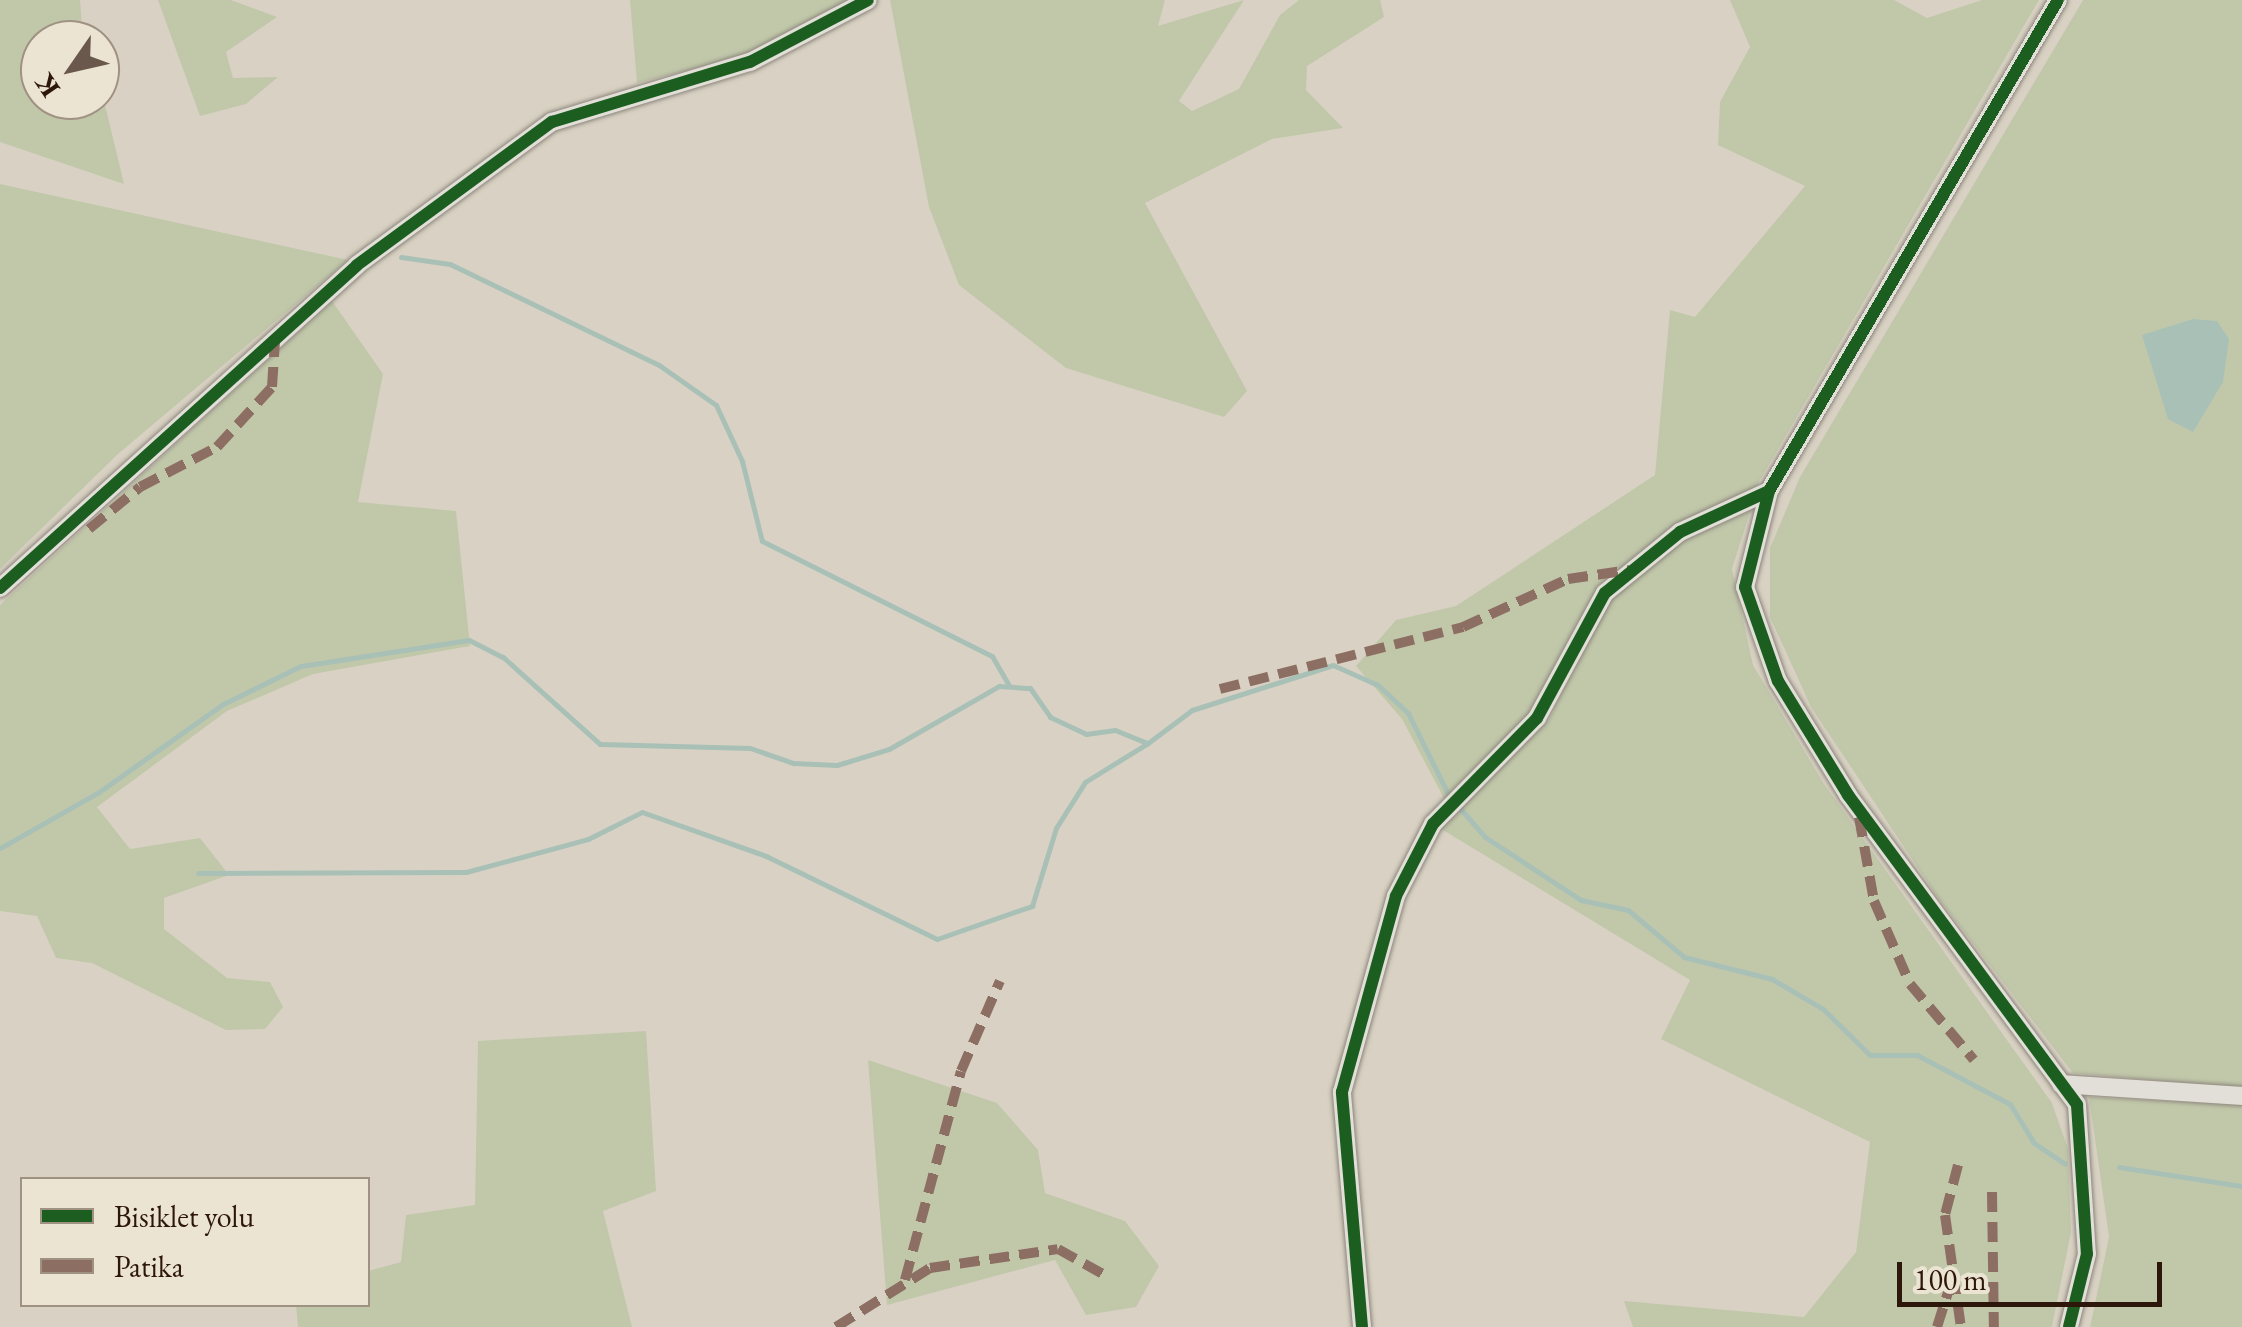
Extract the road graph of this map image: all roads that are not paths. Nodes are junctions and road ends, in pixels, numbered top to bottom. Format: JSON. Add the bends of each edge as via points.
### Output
{"nodes":[{"id":1,"x":868,"y":0,"type":"edge"},
{"id":2,"x":2058,"y":0,"type":"edge"},
{"id":3,"x":1770,"y":492,"type":"junction"},
{"id":4,"x":0,"y":588,"type":"edge"},
{"id":5,"x":2061,"y":1084,"type":"junction"},
{"id":6,"x":2242,"y":1096,"type":"edge"},
{"id":7,"x":1362,"y":1327,"type":"edge"},
{"id":8,"x":2068,"y":1327,"type":"edge"}],
"edges":[{"from":1,"to":4,"type":"street","via":[[750,62],[552,122],[357,266]]},
{"from":2,"to":3,"type":"street"},
{"from":3,"to":5,"type":"street","via":[[1745,587],[1778,680],[1848,796]]},
{"from":3,"to":7,"type":"street","via":[[1680,532],[1604,592],[1537,718],[1433,824],[1396,896],[1342,1092]]},
{"from":5,"to":6,"type":"street"},
{"from":5,"to":8,"type":"street","via":[[2076,1105],[2086,1254]]}]}
